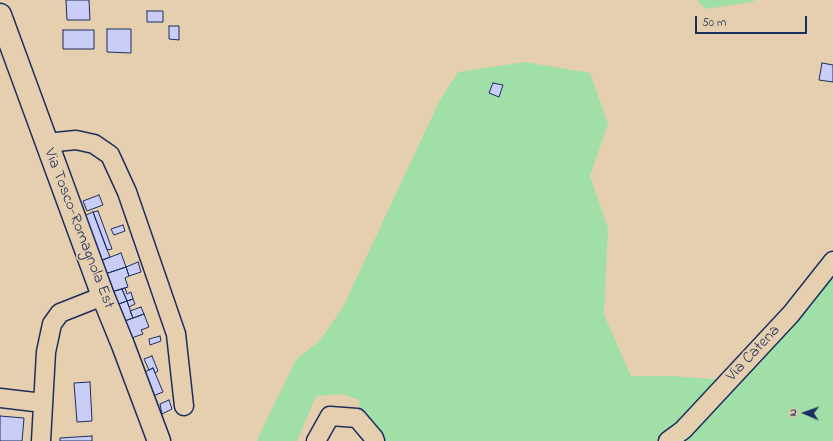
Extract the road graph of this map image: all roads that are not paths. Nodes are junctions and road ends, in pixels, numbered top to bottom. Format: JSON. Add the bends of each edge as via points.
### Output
{"nodes":[{"id":1,"x":0,"y":15,"type":"edge"},
{"id":2,"x":46,"y":142,"type":"junction"},
{"id":3,"x":833,"y":261,"type":"edge"},
{"id":4,"x":103,"y":296,"type":"junction"},
{"id":5,"x":0,"y":398,"type":"edge"},
{"id":6,"x":43,"y":403,"type":"junction"},
{"id":7,"x":184,"y":406,"type":"dead end"},
{"id":8,"x":41,"y":441,"type":"edge"},
{"id":9,"x":159,"y":441,"type":"edge"},
{"id":10,"x":316,"y":441,"type":"edge"},
{"id":11,"x":375,"y":441,"type":"edge"},
{"id":12,"x":668,"y":441,"type":"edge"}],
"edges":[{"from":1,"to":2,"type":"main road","name":"Via Tosco-Romagnola Est"},
{"from":2,"to":4,"type":"main road","name":"Via Tosco-Romagnola Est"},
{"from":2,"to":7,"type":"street","via":[[76,140],[94,144],[110,155],[127,192],[176,334]]},
{"from":3,"to":12,"type":"street","name":"Via Catena","via":[[785,320],[683,430]]},
{"from":4,"to":6,"type":"street","via":[[60,313],[52,324],[46,352]]},
{"from":4,"to":9,"type":"main road","name":"Via Tosco-Romagnola Est"},
{"from":5,"to":6,"type":"street"},
{"from":6,"to":8,"type":"street"},
{"from":10,"to":11,"type":"street","via":[[330,416],[357,418]]}]}
